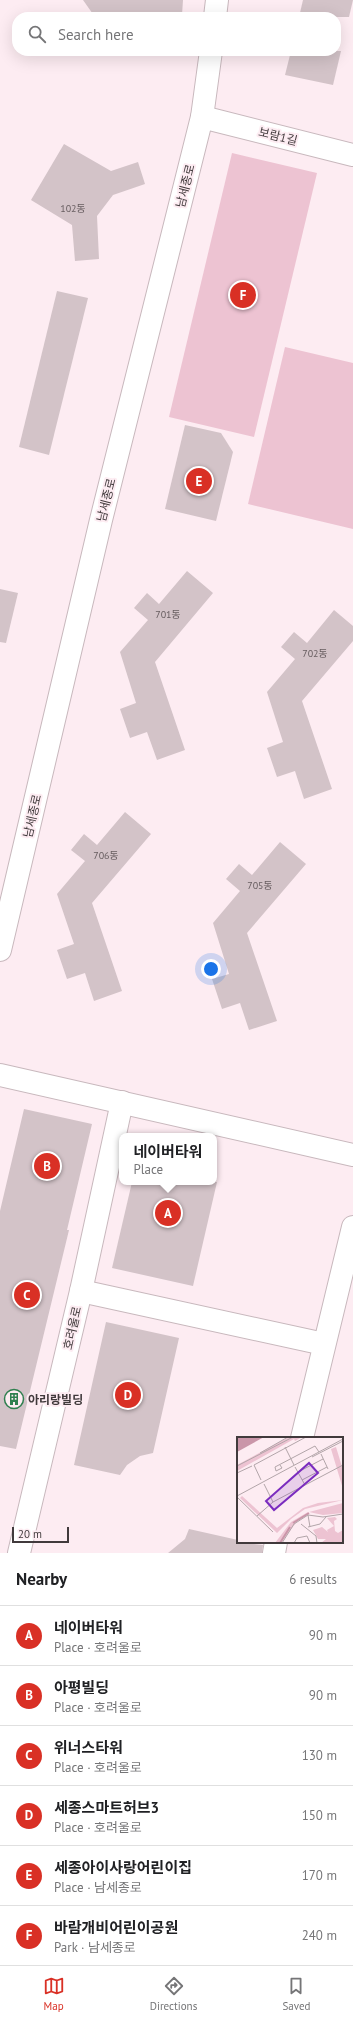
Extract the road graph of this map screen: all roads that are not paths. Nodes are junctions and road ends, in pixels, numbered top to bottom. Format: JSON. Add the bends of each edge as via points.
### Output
{"nodes":[{"id":1,"x":217,"y":0,"type":"edge"},
{"id":2,"x":216,"y":12,"type":"edge"},
{"id":3,"x":210,"y":56,"type":"edge"},
{"id":4,"x":202,"y":117,"type":"junction"},
{"id":5,"x":353,"y":155,"type":"edge"},
{"id":6,"x":0,"y":950,"type":"edge"},
{"id":7,"x":0,"y":1075,"type":"edge"},
{"id":8,"x":122,"y":1102,"type":"junction"},
{"id":9,"x":353,"y":1155,"type":"edge"},
{"id":10,"x":353,"y":1227,"type":"edge"},
{"id":11,"x":81,"y":1291,"type":"junction"},
{"id":12,"x":324,"y":1344,"type":"junction"},
{"id":13,"x":302,"y":1437,"type":"edge"},
{"id":14,"x":276,"y":1543,"type":"edge"},
{"id":15,"x":19,"y":1553,"type":"edge"},
{"id":16,"x":274,"y":1553,"type":"edge"}],
"edges":[{"from":1,"to":2,"type":"street"},
{"from":3,"to":4,"type":"street","name":"남세종로"},
{"from":4,"to":5,"type":"street","name":"보람1길"},
{"from":4,"to":6,"type":"street","name":"남세종로","via":[[101,520]]},
{"from":7,"to":8,"type":"street"},
{"from":8,"to":9,"type":"street"},
{"from":8,"to":11,"type":"street","name":"호려울로"},
{"from":10,"to":12,"type":"street"},
{"from":11,"to":12,"type":"street"},
{"from":11,"to":15,"type":"street","name":"호려울로"},
{"from":12,"to":13,"type":"street"},
{"from":14,"to":16,"type":"street"}]}
